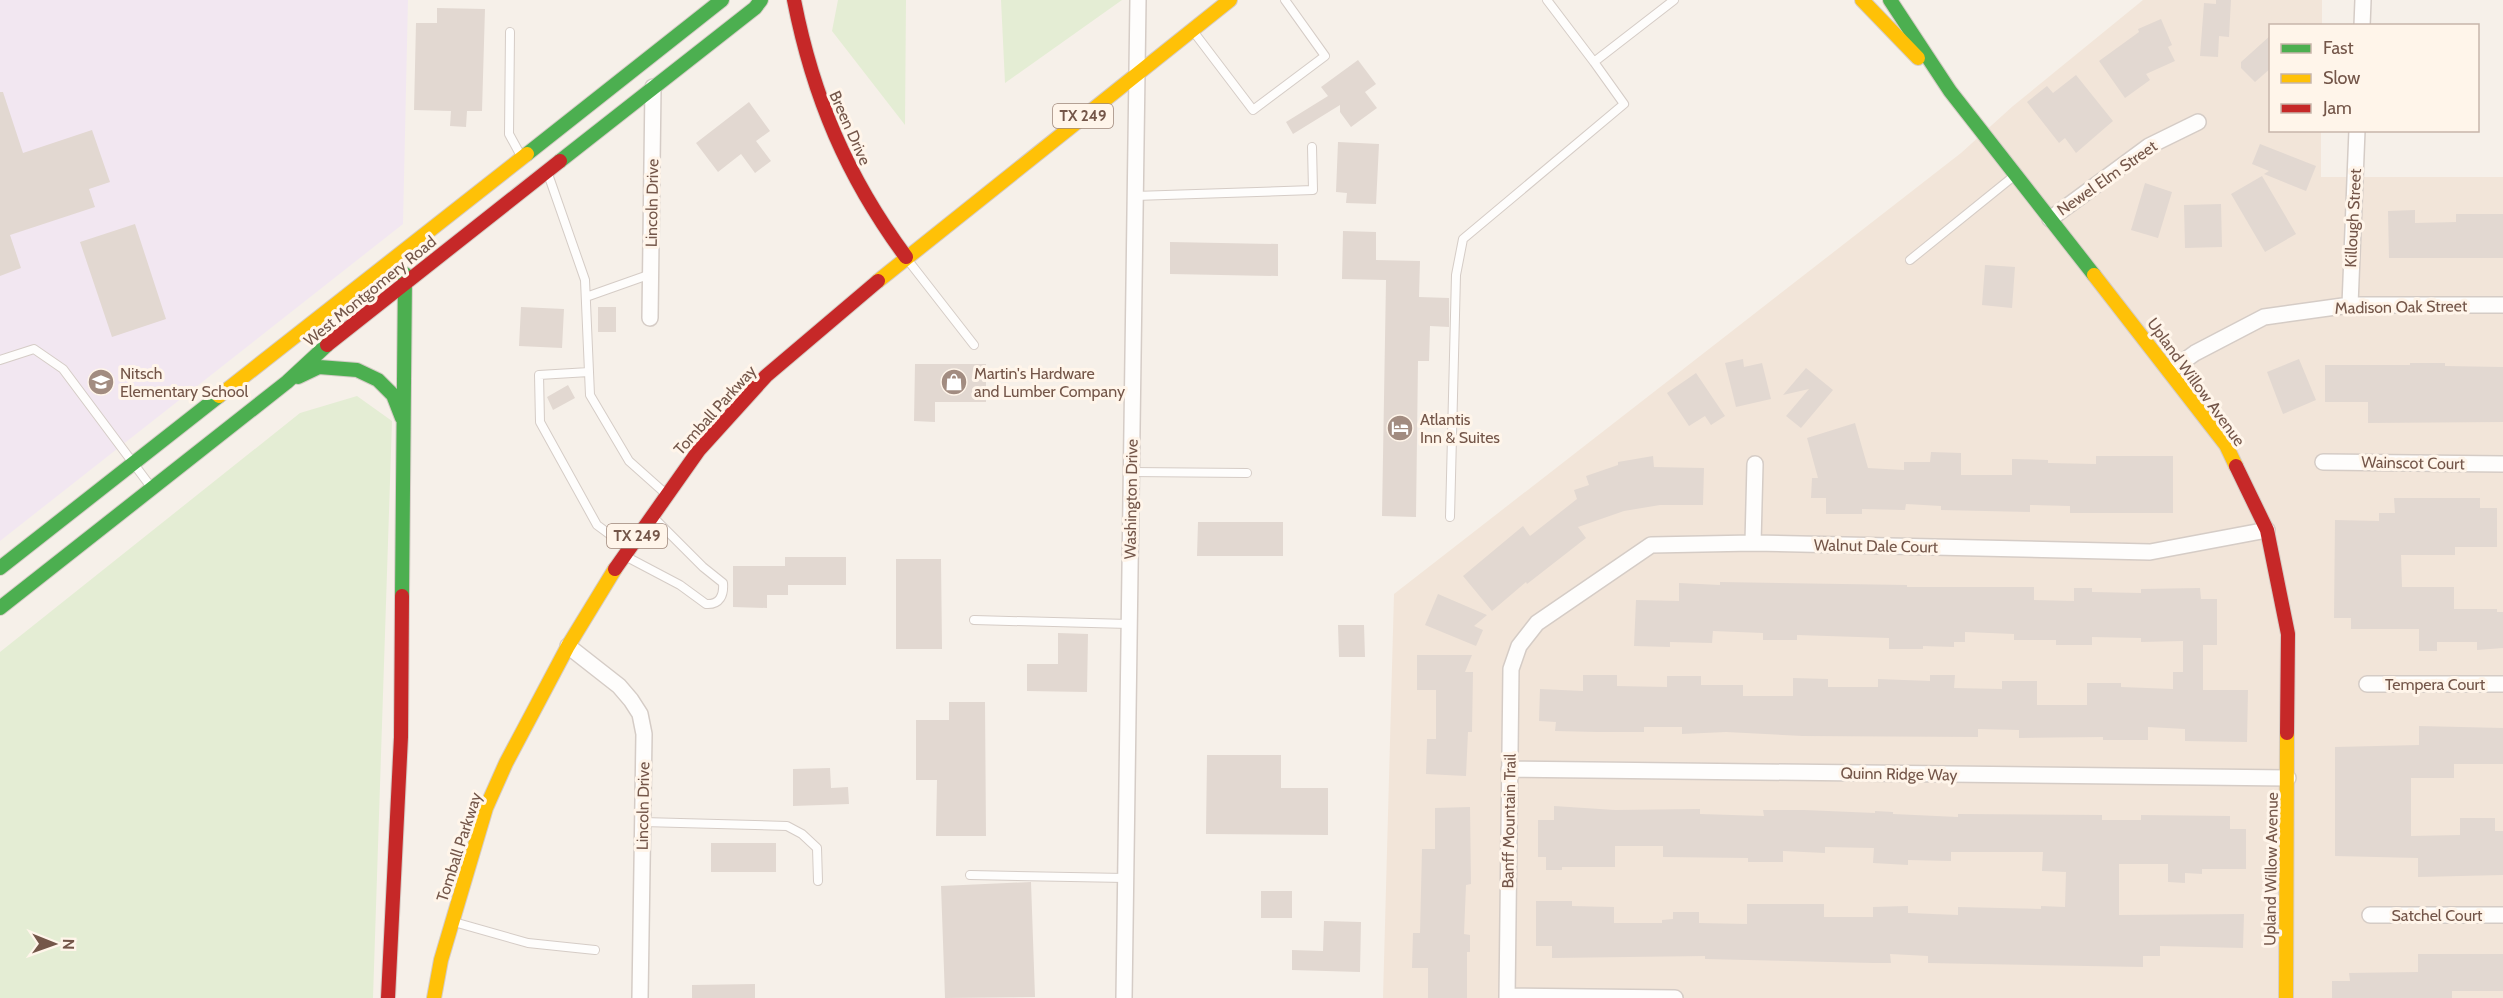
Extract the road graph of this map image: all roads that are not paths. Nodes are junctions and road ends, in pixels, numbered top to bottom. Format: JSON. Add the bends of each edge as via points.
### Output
{"nodes":[{"id":1,"x":722,"y":0,"type":"edge"},
{"id":2,"x":761,"y":0,"type":"edge"},
{"id":3,"x":794,"y":0,"type":"edge"},
{"id":4,"x":1138,"y":0,"type":"edge"},
{"id":5,"x":1230,"y":0,"type":"edge"},
{"id":6,"x":1285,"y":0,"type":"edge"},
{"id":7,"x":1547,"y":0,"type":"edge"},
{"id":8,"x":1674,"y":0,"type":"edge"},
{"id":9,"x":1862,"y":0,"type":"edge"},
{"id":10,"x":1890,"y":0,"type":"edge"},
{"id":11,"x":2363,"y":0,"type":"edge"},
{"id":12,"x":2362,"y":24,"type":"edge"},
{"id":13,"x":1193,"y":29,"type":"junction"},
{"id":14,"x":510,"y":32,"type":"dead end"},
{"id":15,"x":1594,"y":62,"type":"junction"},
{"id":16,"x":1136,"y":74,"type":"junction"},
{"id":17,"x":653,"y":87,"type":"junction"},
{"id":18,"x":1950,"y":91,"type":"junction"},
{"id":19,"x":2198,"y":122,"type":"dead end"},
{"id":20,"x":2357,"y":132,"type":"edge"},
{"id":21,"x":1312,"y":147,"type":"dead end"},
{"id":22,"x":522,"y":157,"type":"junction"},
{"id":23,"x":547,"y":170,"type":"junction"},
{"id":24,"x":2015,"y":175,"type":"junction"},
{"id":25,"x":1135,"y":196,"type":"junction"},
{"id":26,"x":2050,"y":219,"type":"junction"},
{"id":27,"x":405,"y":249,"type":"junction"},
{"id":28,"x":906,"y":257,"type":"junction"},
{"id":29,"x":1910,"y":260,"type":"dead end"},
{"id":30,"x":651,"y":274,"type":"junction"},
{"id":31,"x":405,"y":283,"type":"junction"},
{"id":32,"x":586,"y":297,"type":"junction"},
{"id":33,"x":2349,"y":305,"type":"junction"},
{"id":34,"x":2503,"y":305,"type":"edge"},
{"id":35,"x":650,"y":318,"type":"dead end"},
{"id":36,"x":974,"y":345,"type":"dead end"},
{"id":37,"x":0,"y":360,"type":"edge"},
{"id":38,"x":2170,"y":371,"type":"junction"},
{"id":39,"x":589,"y":372,"type":"junction"},
{"id":40,"x":286,"y":382,"type":"junction"},
{"id":41,"x":405,"y":425,"type":"junction"},
{"id":42,"x":2323,"y":462,"type":"dead end"},
{"id":43,"x":132,"y":464,"type":"junction"},
{"id":44,"x":1755,"y":464,"type":"dead end"},
{"id":45,"x":2503,"y":464,"type":"edge"},
{"id":46,"x":1131,"y":472,"type":"junction"},
{"id":47,"x":1247,"y":473,"type":"dead end"},
{"id":48,"x":152,"y":488,"type":"junction"},
{"id":49,"x":666,"y":494,"type":"junction"},
{"id":50,"x":651,"y":515,"type":"junction"},
{"id":51,"x":1450,"y":517,"type":"dead end"},
{"id":52,"x":2267,"y":530,"type":"junction"},
{"id":53,"x":1754,"y":543,"type":"junction"},
{"id":54,"x":626,"y":551,"type":"junction"},
{"id":55,"x":0,"y":568,"type":"edge"},
{"id":56,"x":0,"y":608,"type":"edge"},
{"id":57,"x":974,"y":621,"type":"dead end"},
{"id":58,"x":1129,"y":624,"type":"junction"},
{"id":59,"x":568,"y":646,"type":"junction"},
{"id":60,"x":1519,"y":646,"type":"joint"},
{"id":61,"x":2367,"y":684,"type":"dead end"},
{"id":62,"x":2503,"y":684,"type":"edge"},
{"id":63,"x":1509,"y":770,"type":"junction"},
{"id":64,"x":2288,"y":778,"type":"junction"},
{"id":65,"x":643,"y":822,"type":"junction"},
{"id":66,"x":969,"y":875,"type":"dead end"},
{"id":67,"x":1125,"y":878,"type":"junction"},
{"id":68,"x":818,"y":881,"type":"dead end"},
{"id":69,"x":2370,"y":915,"type":"dead end"},
{"id":70,"x":2503,"y":915,"type":"edge"},
{"id":71,"x":452,"y":922,"type":"junction"},
{"id":72,"x":595,"y":950,"type":"dead end"},
{"id":73,"x":1507,"y":997,"type":"edge"},
{"id":74,"x":388,"y":998,"type":"edge"},
{"id":75,"x":434,"y":998,"type":"edge"},
{"id":76,"x":640,"y":998,"type":"edge"},
{"id":77,"x":1124,"y":998,"type":"edge"},
{"id":78,"x":1675,"y":998,"type":"edge"},
{"id":79,"x":2286,"y":998,"type":"edge"}],
"edges":[{"from":1,"to":22,"type":"main road","name":"West Montgomery Road"},
{"from":2,"to":17,"type":"main road","name":"West Montgomery Road"},
{"from":3,"to":28,"type":"main road","name":"Breen Drive","via":[[801,44],[835,141],[859,187]]},
{"from":4,"to":16,"type":"street","name":"Washington Drive"},
{"from":5,"to":13,"type":"main road","name":"Tomball Parkway","number":"TX 249"},
{"from":6,"to":13,"type":"lane","via":[[1325,56],[1253,110]]},
{"from":7,"to":15,"type":"lane"},
{"from":8,"to":15,"type":"lane"},
{"from":9,"to":18,"type":"main road","name":"Upland Willow Avenue"},
{"from":10,"to":18,"type":"main road","name":"Upland Willow Avenue"},
{"from":11,"to":12,"type":"street"},
{"from":13,"to":16,"type":"main road","name":"Tomball Parkway","number":"TX 249"},
{"from":14,"to":22,"type":"lane","via":[[509,134]]},
{"from":15,"to":51,"type":"lane","via":[[1624,104],[1463,239],[1456,275]]},
{"from":16,"to":25,"type":"street","name":"Washington Drive"},
{"from":16,"to":28,"type":"main road","name":"Tomball Parkway","number":"TX 249"},
{"from":17,"to":23,"type":"main road","name":"West Montgomery Road"},
{"from":17,"to":30,"type":"street","name":"Lincoln Drive"},
{"from":18,"to":24,"type":"main road","name":"Upland Willow Avenue"},
{"from":19,"to":26,"type":"street","name":"Newel Elm Street","via":[[2149,146]]},
{"from":20,"to":33,"type":"street","name":"Killough Street"},
{"from":21,"to":25,"type":"lane","via":[[1313,190]]},
{"from":22,"to":27,"type":"main road","name":"West Montgomery Road"},
{"from":23,"to":31,"type":"main road","name":"West Montgomery Road"},
{"from":23,"to":32,"type":"lane","via":[[585,280]]},
{"from":24,"to":26,"type":"main road","name":"Upland Willow Avenue"},
{"from":24,"to":29,"type":"lane"},
{"from":25,"to":46,"type":"street","name":"Washington Drive"},
{"from":26,"to":38,"type":"main road","name":"Upland Willow Avenue"},
{"from":27,"to":31,"type":"main road"},
{"from":27,"to":43,"type":"main road","name":"West Montgomery Road"},
{"from":28,"to":36,"type":"lane"},
{"from":28,"to":49,"type":"main road","name":"Tomball Parkway","number":"TX 249","via":[[766,376],[699,450]]},
{"from":30,"to":32,"type":"lane"},
{"from":30,"to":35,"type":"street","name":"Lincoln Drive"},
{"from":31,"to":40,"type":"main road","name":"West Montgomery Road"},
{"from":31,"to":41,"type":"main road"},
{"from":32,"to":39,"type":"lane"},
{"from":33,"to":34,"type":"street","name":"Madison Oak Street"},
{"from":33,"to":38,"type":"street","name":"Madison Oak Street","via":[[2264,317],[2195,353]]},
{"from":37,"to":43,"type":"lane","via":[[34,349],[63,369]]},
{"from":38,"to":52,"type":"main road","name":"Upland Willow Avenue","via":[[2226,445]]},
{"from":39,"to":49,"type":"lane","via":[[590,395],[629,461]]},
{"from":39,"to":54,"type":"lane","via":[[539,375],[540,422],[597,525]]},
{"from":40,"to":41,"type":"main road","via":[[319,367],[357,370],[378,380],[393,395]]},
{"from":40,"to":48,"type":"main road","name":"West Montgomery Road"},
{"from":41,"to":74,"type":"main road","via":[[400,737]]},
{"from":42,"to":45,"type":"street","name":"Wainscot Court"},
{"from":43,"to":48,"type":"lane"},
{"from":43,"to":55,"type":"main road","name":"West Montgomery Road"},
{"from":44,"to":53,"type":"street"},
{"from":46,"to":47,"type":"lane"},
{"from":46,"to":58,"type":"street","name":"Washington Drive"},
{"from":48,"to":56,"type":"main road","name":"West Montgomery Road"},
{"from":49,"to":50,"type":"main road","name":"Tomball Parkway","number":"TX 249"},
{"from":50,"to":54,"type":"main road","name":"Tomball Parkway","number":"TX 249"},
{"from":50,"to":54,"type":"lane","via":[[723,583],[723,595],[717,603],[706,604]]},
{"from":52,"to":53,"type":"street","name":"Walnut Dale Court","via":[[2150,552]]},
{"from":52,"to":64,"type":"main road","name":"Upland Willow Avenue","via":[[2288,634]]},
{"from":53,"to":60,"type":"street","name":"Walnut Dale Court","via":[[1651,545],[1537,623]]},
{"from":54,"to":59,"type":"main road","name":"Tomball Parkway","number":"TX 249"},
{"from":57,"to":58,"type":"lane"},
{"from":58,"to":67,"type":"street","name":"Washington Drive"},
{"from":59,"to":65,"type":"street","name":"Lincoln Drive","via":[[619,686],[640,714],[644,734]]},
{"from":59,"to":71,"type":"main road","name":"Tomball Parkway","number":"TX 249","via":[[486,808]]},
{"from":60,"to":63,"type":"street","name":"Banff Mountain Trail","via":[[1511,669]]},
{"from":61,"to":62,"type":"street","name":"Tempera Court"},
{"from":63,"to":64,"type":"street","name":"Quinn Ridge Way"},
{"from":63,"to":73,"type":"street","name":"Banff Mountain Trail"},
{"from":64,"to":79,"type":"main road","name":"Upland Willow Avenue"},
{"from":65,"to":68,"type":"lane","via":[[787,826],[817,848]]},
{"from":65,"to":76,"type":"street","name":"Lincoln Drive"},
{"from":66,"to":67,"type":"lane"},
{"from":67,"to":77,"type":"street","name":"Washington Drive"},
{"from":69,"to":70,"type":"street","name":"Satchel Court"},
{"from":71,"to":72,"type":"lane","via":[[528,943]]},
{"from":71,"to":75,"type":"main road","name":"Tomball Parkway","number":"TX 249"},
{"from":73,"to":78,"type":"street"}]}
